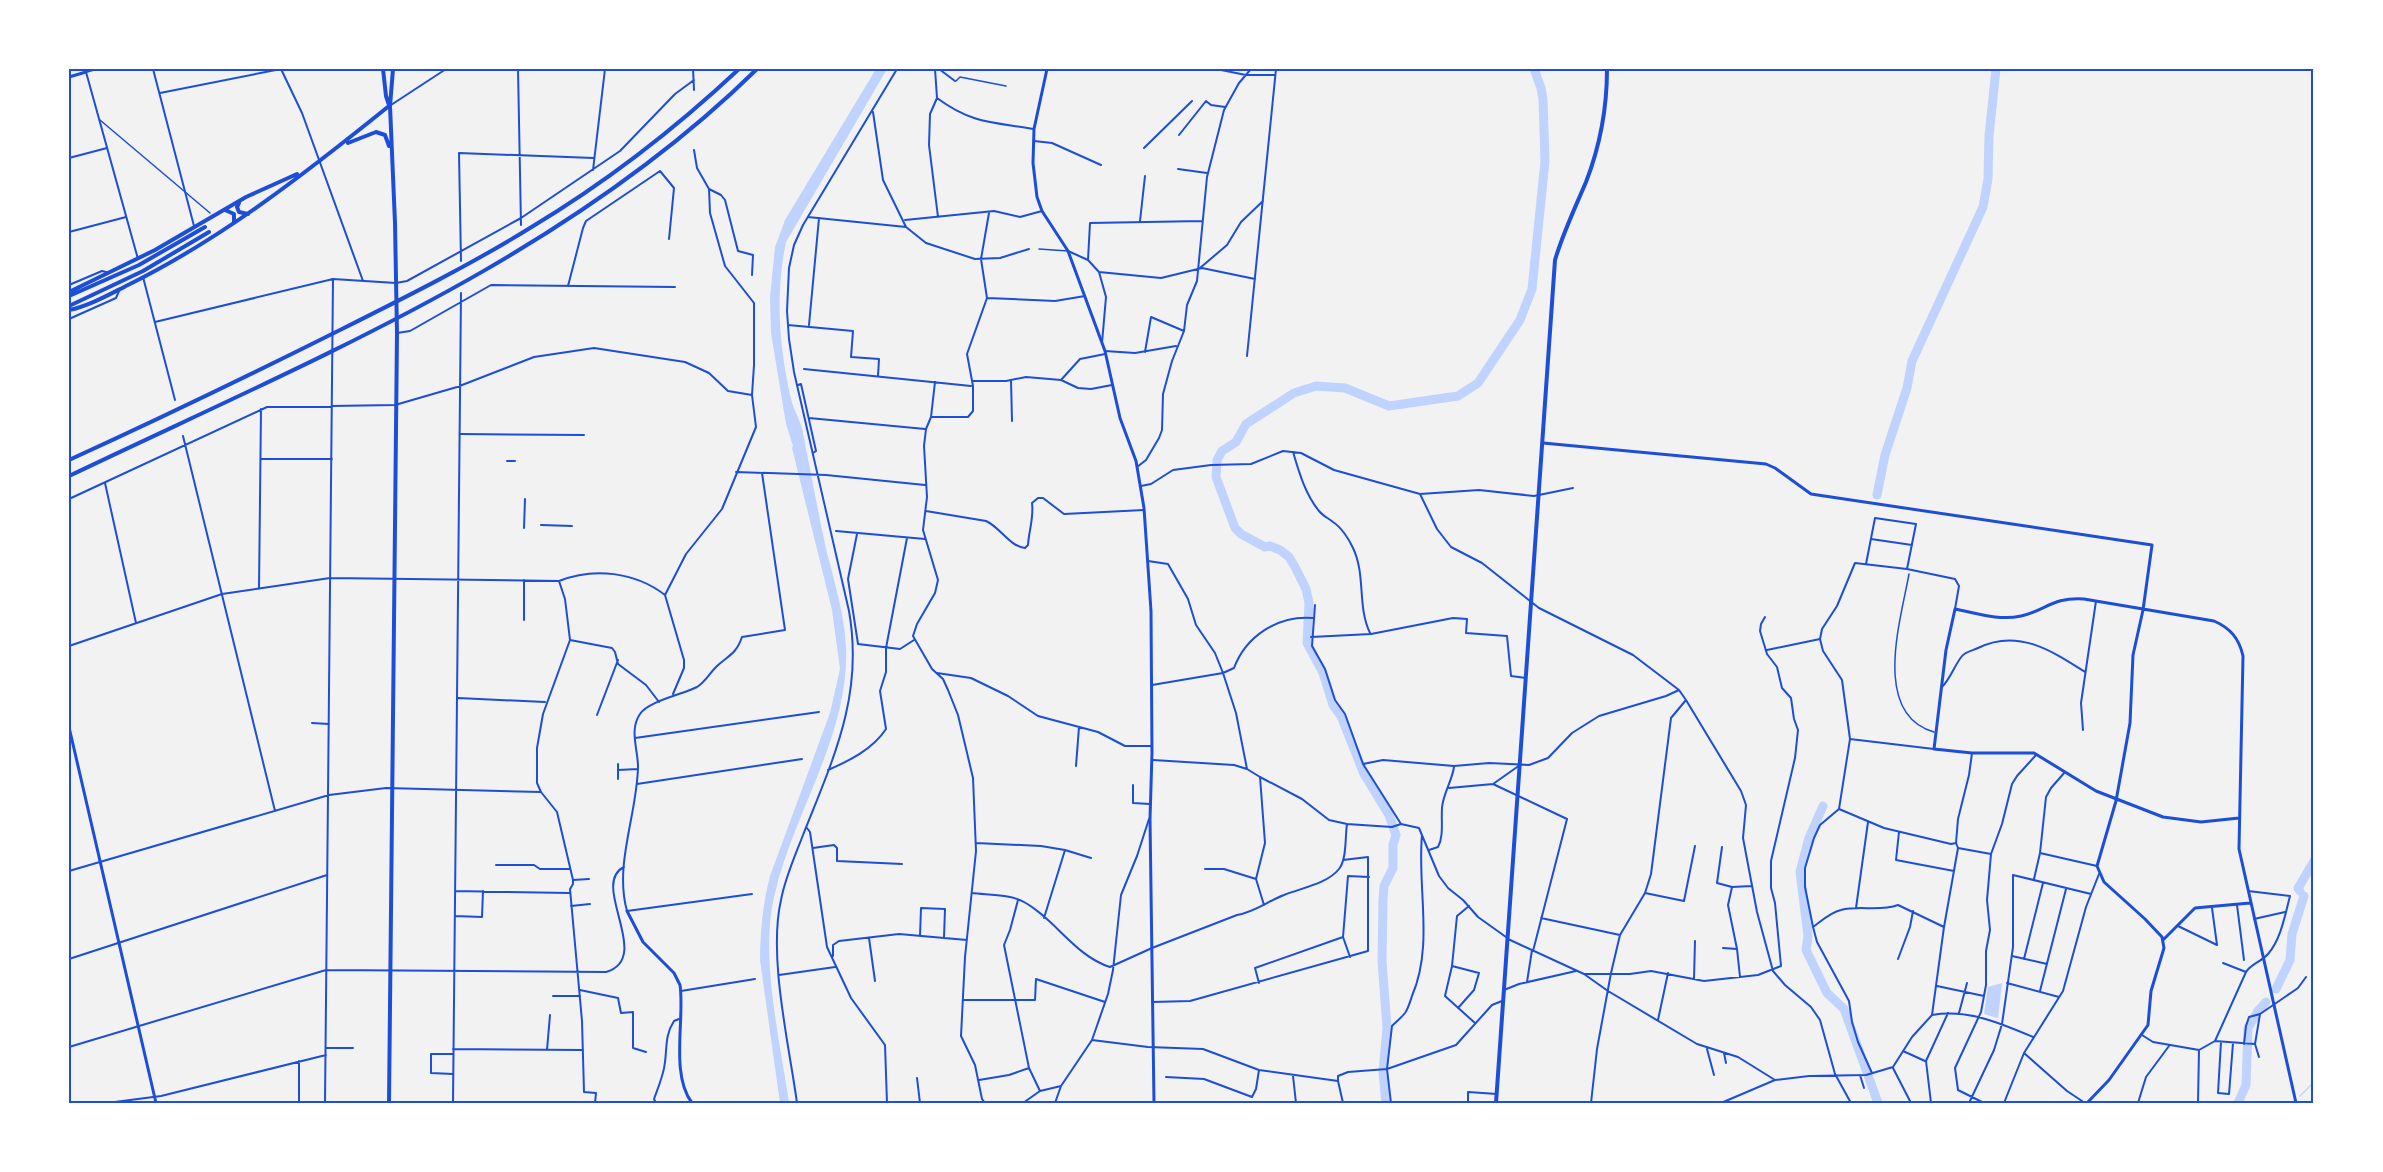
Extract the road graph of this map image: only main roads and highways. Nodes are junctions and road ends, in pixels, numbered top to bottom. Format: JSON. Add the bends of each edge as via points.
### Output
{"nodes":[{"id":1,"x":383,"y":69,"type":"edge"},
{"id":2,"x":393,"y":69,"type":"edge"},
{"id":3,"x":739,"y":69,"type":"edge"},
{"id":4,"x":758,"y":69,"type":"edge"},
{"id":5,"x":1607,"y":69,"type":"edge"},
{"id":6,"x":390,"y":106,"type":"junction"},
{"id":7,"x":342,"y":146,"type":"junction"},
{"id":8,"x":305,"y":170,"type":"junction"},
{"id":9,"x":393,"y":171,"type":"junction"},
{"id":10,"x":241,"y":200,"type":"junction"},
{"id":11,"x":222,"y":210,"type":"junction"},
{"id":12,"x":248,"y":213,"type":"junction"},
{"id":13,"x":234,"y":224,"type":"junction"},
{"id":14,"x":205,"y":227,"type":"dead end"},
{"id":15,"x":209,"y":232,"type":"dead end"},
{"id":16,"x":69,"y":294,"type":"edge"},
{"id":17,"x":69,"y":308,"type":"edge"},
{"id":18,"x":69,"y":460,"type":"edge"},
{"id":19,"x":69,"y":476,"type":"edge"},
{"id":20,"x":389,"y":1103,"type":"edge"},
{"id":21,"x":1496,"y":1103,"type":"edge"}],
"edges":[{"from":1,"to":6,"type":"main road"},
{"from":2,"to":6,"type":"main road"},
{"from":3,"to":18,"type":"main road","via":[[674,126],[531,228],[329,336]]},
{"from":4,"to":19,"type":"main road","via":[[681,138],[522,249],[408,312]]},
{"from":5,"to":21,"type":"main road","via":[[1604,116],[1594,157],[1555,260]]},
{"from":6,"to":7,"type":"main road"},
{"from":6,"to":9,"type":"main road"},
{"from":7,"to":8,"type":"main road"},
{"from":7,"to":9,"type":"main road","via":[[381,133],[389,144]]},
{"from":8,"to":10,"type":"main road"},
{"from":8,"to":12,"type":"main road"},
{"from":9,"to":20,"type":"main road","via":[[397,333]]},
{"from":10,"to":11,"type":"main road"},
{"from":10,"to":12,"type":"main road","via":[[237,209]]},
{"from":11,"to":13,"type":"main road","via":[[234,214]]},
{"from":11,"to":16,"type":"main road"},
{"from":12,"to":13,"type":"main road"},
{"from":13,"to":17,"type":"main road","via":[[143,277]]},
{"from":14,"to":16,"type":"main road","via":[[139,265]]},
{"from":15,"to":17,"type":"main road"}]}
